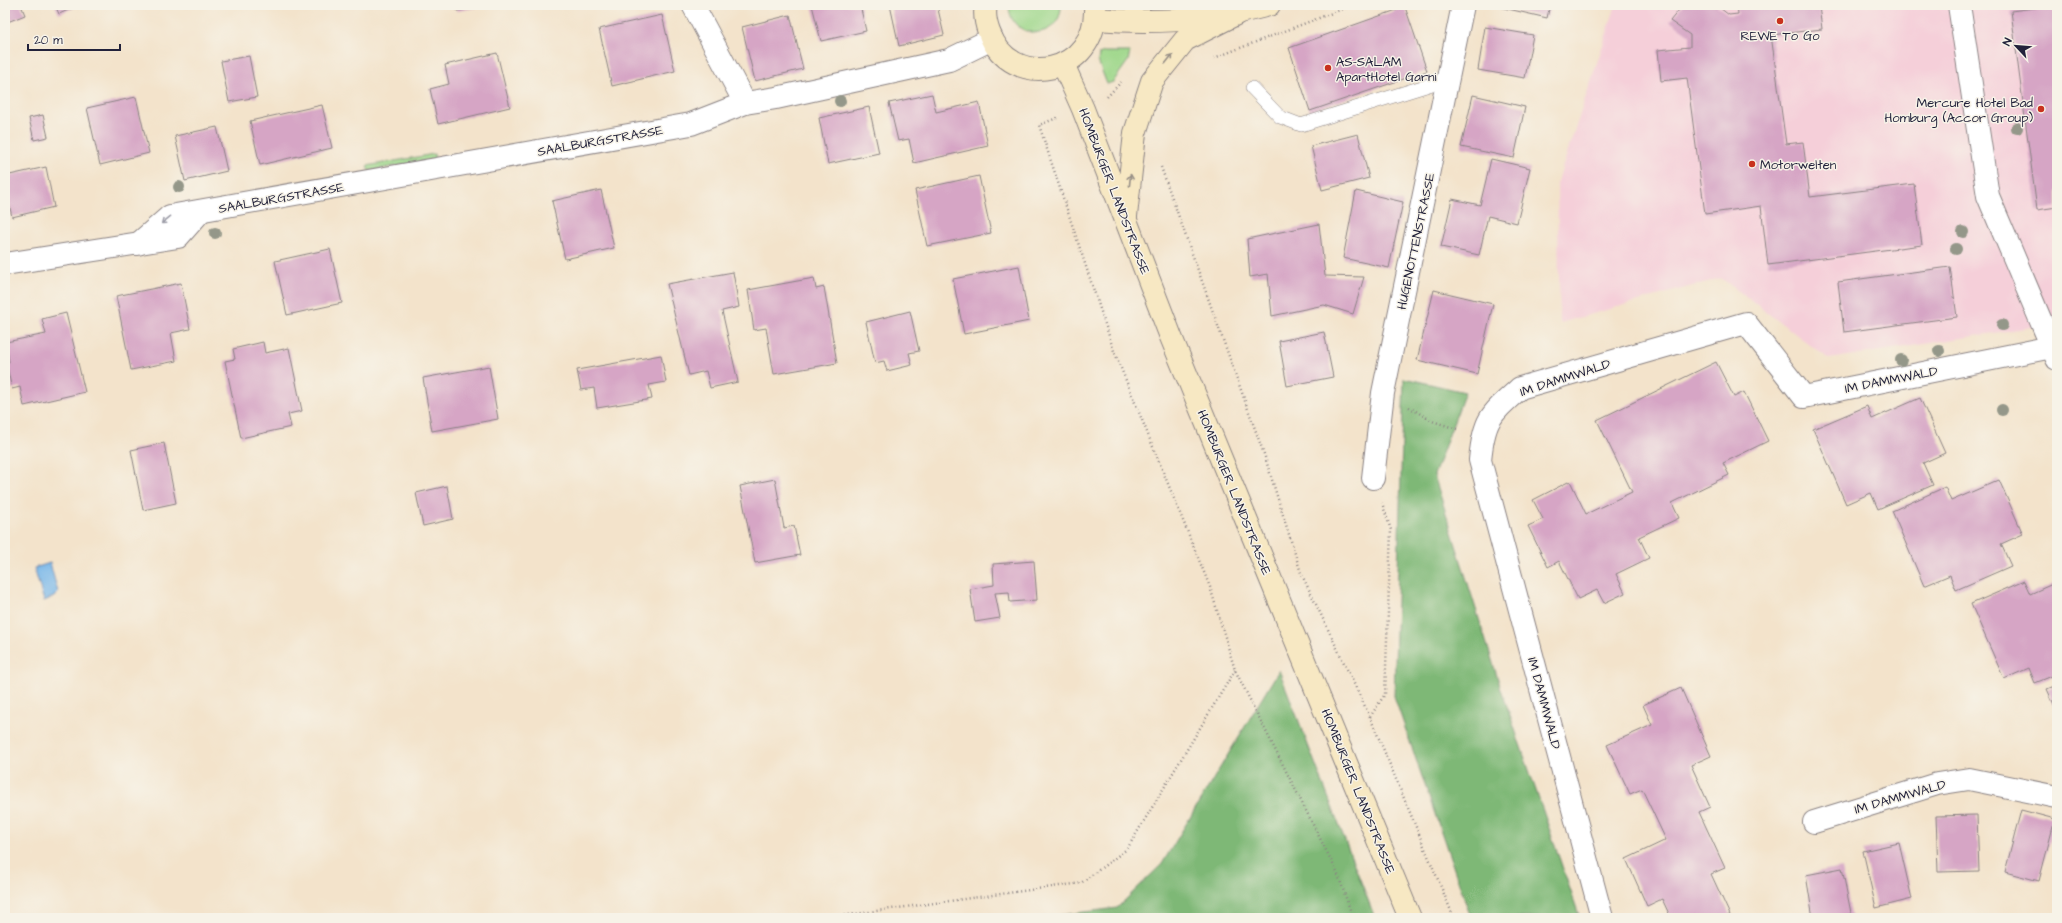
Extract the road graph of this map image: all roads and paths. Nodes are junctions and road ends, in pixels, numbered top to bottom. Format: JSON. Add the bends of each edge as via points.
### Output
{"nodes":[{"id":1,"x":693,"y":5,"type":"edge"},
{"id":2,"x":986,"y":5,"type":"edge"},
{"id":3,"x":1269,"y":5,"type":"edge"},
{"id":4,"x":1353,"y":5,"type":"edge"},
{"id":5,"x":1463,"y":5,"type":"edge"},
{"id":6,"x":1959,"y":5,"type":"edge"},
{"id":7,"x":1096,"y":12,"type":"edge"},
{"id":8,"x":1236,"y":14,"type":"junction"},
{"id":9,"x":992,"y":39,"type":"junction"},
{"id":10,"x":1206,"y":61,"type":"dead end"},
{"id":11,"x":1063,"y":64,"type":"junction"},
{"id":12,"x":1448,"y":79,"type":"junction"},
{"id":13,"x":1252,"y":88,"type":"dead end"},
{"id":14,"x":745,"y":103,"type":"junction"},
{"id":15,"x":1039,"y":125,"type":"dead end"},
{"id":16,"x":1160,"y":162,"type":"dead end"},
{"id":17,"x":1125,"y":219,"type":"junction"},
{"id":18,"x":5,"y":264,"type":"edge"},
{"id":19,"x":2055,"y":351,"type":"edge"},
{"id":20,"x":1405,"y":405,"type":"dead end"},
{"id":21,"x":1462,"y":430,"type":"dead end"},
{"id":22,"x":1373,"y":478,"type":"joint"},
{"id":23,"x":1235,"y":670,"type":"junction"},
{"id":24,"x":1370,"y":717,"type":"junction"},
{"id":25,"x":2057,"y":797,"type":"edge"},
{"id":26,"x":1814,"y":822,"type":"dead end"},
{"id":27,"x":825,"y":918,"type":"edge"},
{"id":28,"x":1353,"y":918,"type":"edge"},
{"id":29,"x":1410,"y":918,"type":"edge"},
{"id":30,"x":1454,"y":918,"type":"edge"},
{"id":31,"x":1602,"y":918,"type":"edge"}],
"edges":[{"from":1,"to":14,"type":"street"},
{"from":2,"to":9,"type":"street","via":[[986,24]]},
{"from":3,"to":8,"type":"street"},
{"from":4,"to":10,"type":"path"},
{"from":5,"to":12,"type":"street","name":"HUGENOTTENSTRASSE"},
{"from":6,"to":19,"type":"street","name":"IM DAMMWALD","via":[[1988,196]]},
{"from":7,"to":8,"type":"street","via":[[1146,22]]},
{"from":7,"to":11,"type":"street","via":[[1093,34],[1085,48]]},
{"from":17,"to":8,"type":"street","one_way":true,"via":[[1135,133],[1152,81],[1185,40]]},
{"from":9,"to":11,"type":"street","via":[[1001,52],[1013,62],[1028,68],[1044,69]]},
{"from":9,"to":14,"type":"street","name":"SAALBURGSTRASSE","via":[[949,60]]},
{"from":11,"to":17,"type":"street","name":"HOMBURGER LANDSTRASSE"},
{"from":12,"to":13,"type":"lane","via":[[1301,125],[1280,117]]},
{"from":12,"to":22,"type":"street","name":"HUGENOTTENSTRASSE","via":[[1383,393]]},
{"from":14,"to":18,"type":"street","name":"SAALBURGSTRASSE","via":[[691,124],[170,216],[138,244]]},
{"from":15,"to":23,"type":"path","via":[[1114,351],[1210,587]]},
{"from":16,"to":24,"type":"path","via":[[1264,454],[1302,572]]},
{"from":17,"to":29,"type":"street","name":"HOMBURGER LANDSTRASSE"},
{"from":19,"to":31,"type":"street","name":"IM DAMMWALD","via":[[1804,397],[1746,323],[1520,388],[1492,413],[1482,436],[1480,460]]},
{"from":20,"to":21,"type":"path","via":[[1432,421]]},
{"from":22,"to":24,"type":"path","via":[[1391,530],[1386,694]]},
{"from":23,"to":27,"type":"path","via":[[1127,849],[1081,883]]},
{"from":23,"to":28,"type":"path","via":[[1337,872]]},
{"from":24,"to":30,"type":"path"},
{"from":25,"to":26,"type":"street","name":"IM DAMMWALD","via":[[1969,779],[1937,784]]}]}
